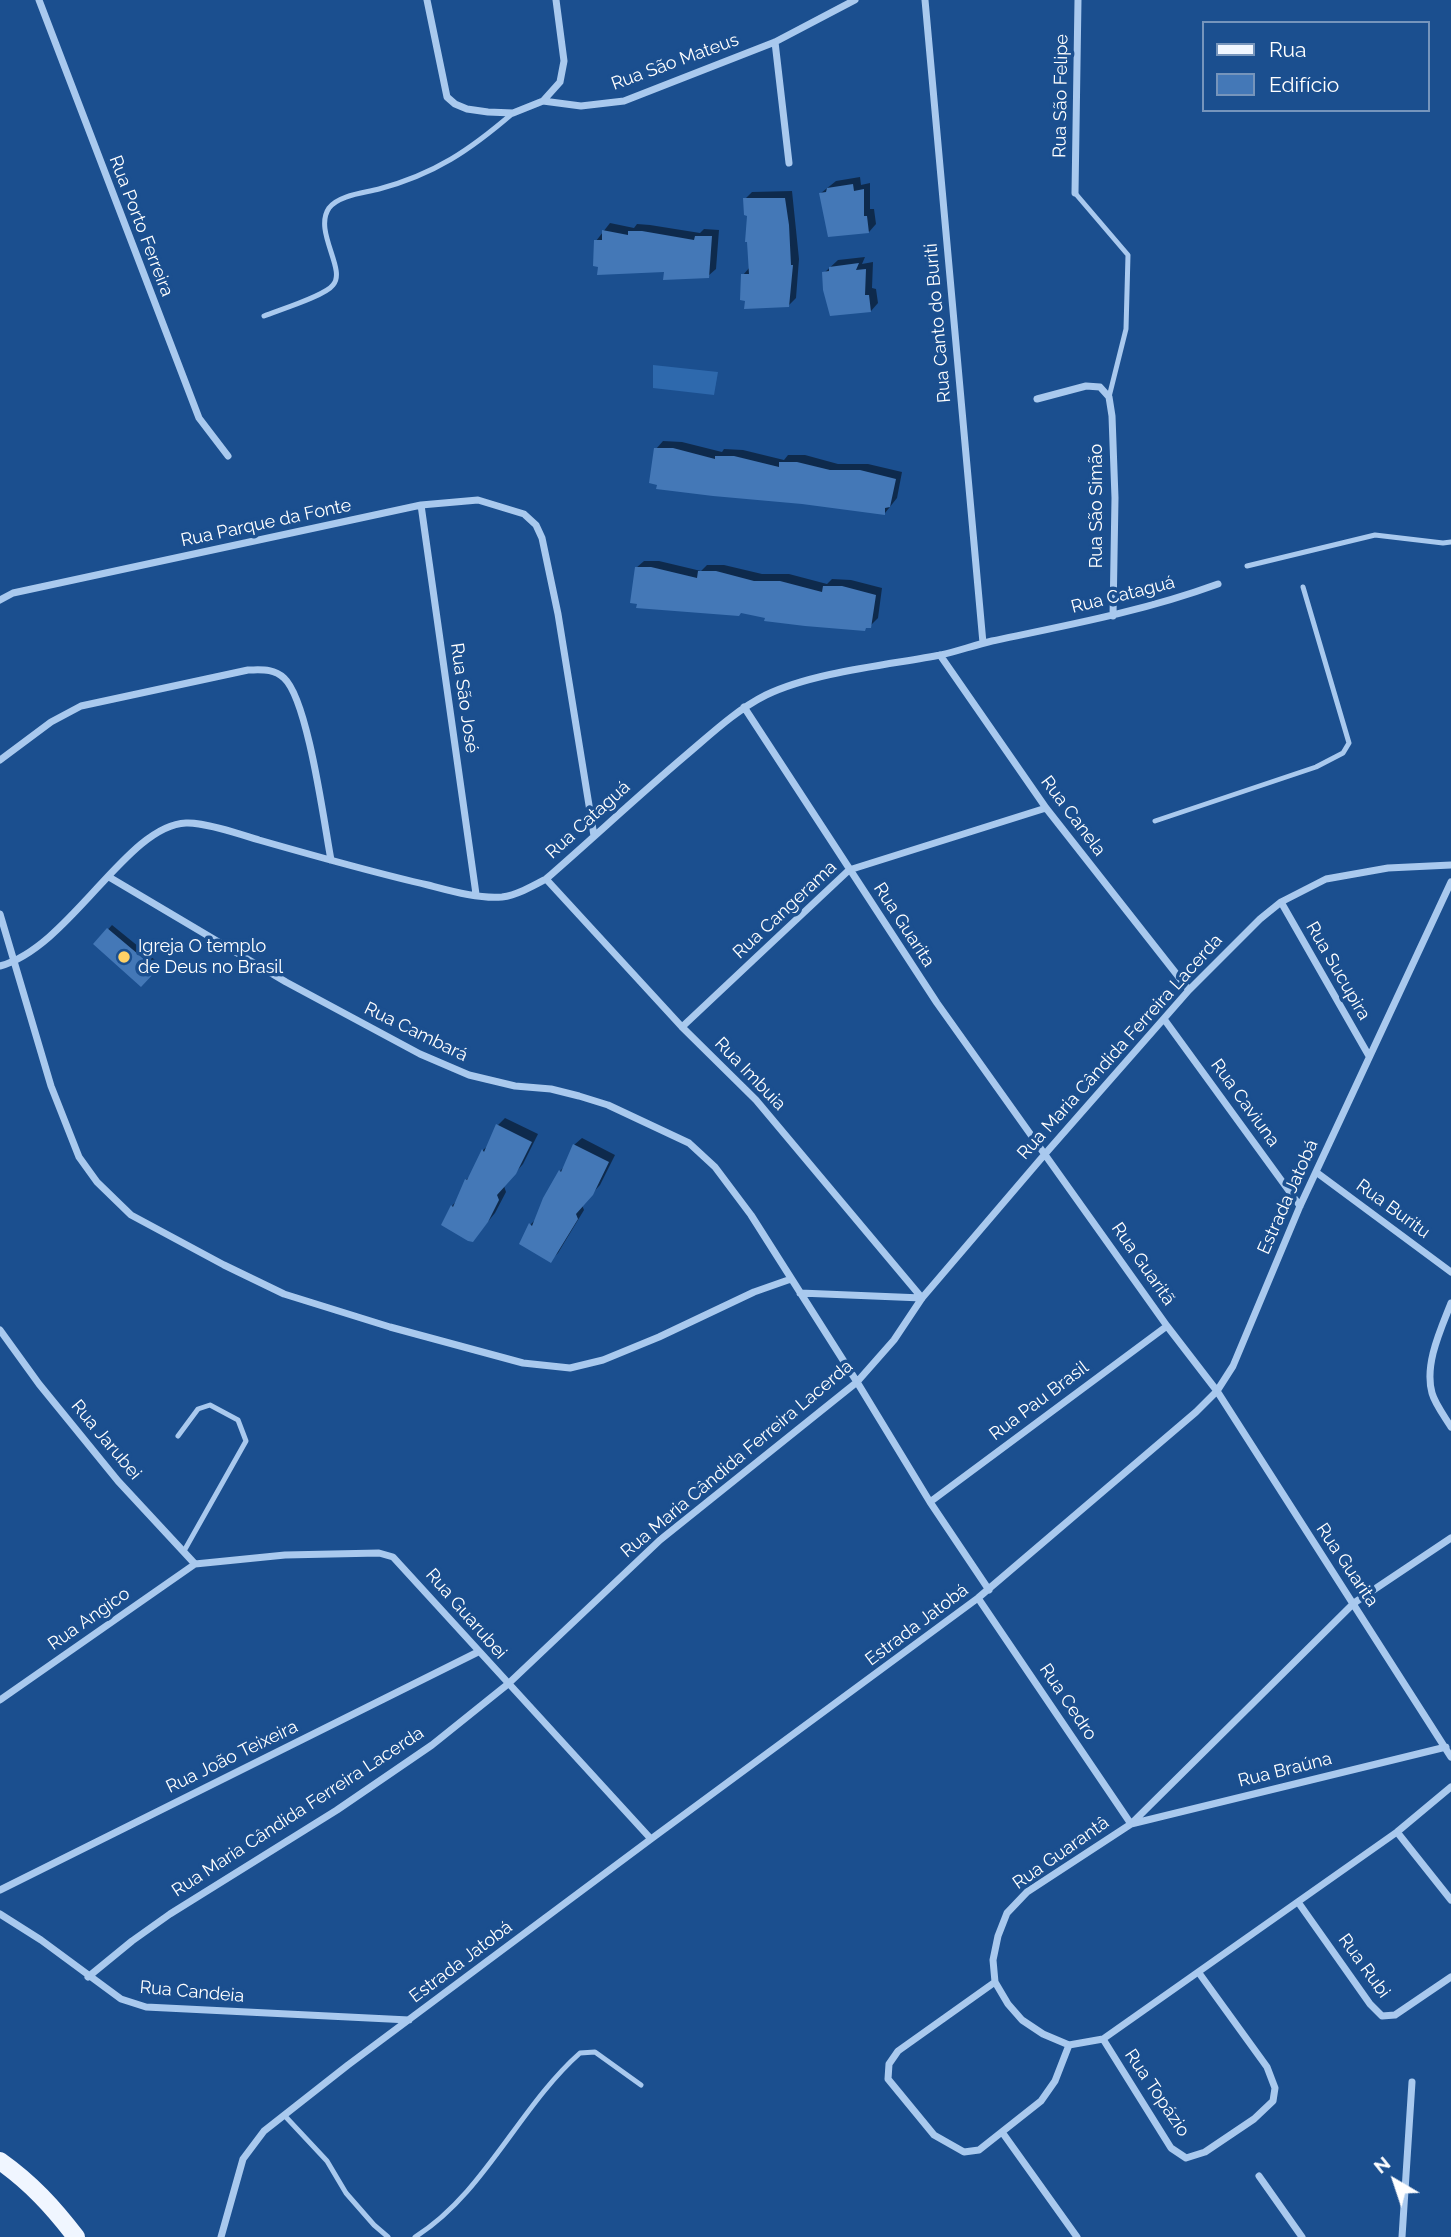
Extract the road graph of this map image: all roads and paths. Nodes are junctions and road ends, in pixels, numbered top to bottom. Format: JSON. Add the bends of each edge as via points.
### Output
{"nodes":[{"id":1,"x":39,"y":0,"type":"edge"},
{"id":2,"x":427,"y":0,"type":"edge"},
{"id":3,"x":556,"y":0,"type":"edge"},
{"id":4,"x":855,"y":0,"type":"edge"},
{"id":5,"x":925,"y":0,"type":"edge"},
{"id":6,"x":1078,"y":0,"type":"edge"},
{"id":7,"x":775,"y":42,"type":"junction"},
{"id":8,"x":543,"y":101,"type":"junction"},
{"id":9,"x":513,"y":113,"type":"junction"},
{"id":10,"x":789,"y":163,"type":"dead end"},
{"id":11,"x":1075,"y":193,"type":"joint"},
{"id":12,"x":264,"y":316,"type":"dead end"},
{"id":13,"x":1108,"y":397,"type":"junction"},
{"id":14,"x":1037,"y":399,"type":"dead end"},
{"id":15,"x":228,"y":456,"type":"dead end"},
{"id":16,"x":421,"y":505,"type":"junction"},
{"id":17,"x":1451,"y":541,"type":"edge"},
{"id":18,"x":1247,"y":566,"type":"dead end"},
{"id":19,"x":1218,"y":584,"type":"dead end"},
{"id":20,"x":1303,"y":587,"type":"dead end"},
{"id":21,"x":0,"y":600,"type":"edge"},
{"id":22,"x":1113,"y":616,"type":"junction"},
{"id":23,"x":983,"y":643,"type":"junction"},
{"id":24,"x":940,"y":655,"type":"junction"},
{"id":25,"x":744,"y":707,"type":"junction"},
{"id":26,"x":0,"y":760,"type":"edge"},
{"id":27,"x":1046,"y":808,"type":"junction"},
{"id":28,"x":1155,"y":821,"type":"dead end"},
{"id":29,"x":594,"y":836,"type":"junction"},
{"id":30,"x":331,"y":860,"type":"junction"},
{"id":31,"x":1451,"y":865,"type":"edge"},
{"id":32,"x":849,"y":870,"type":"junction"},
{"id":33,"x":109,"y":877,"type":"junction"},
{"id":34,"x":546,"y":879,"type":"junction"},
{"id":35,"x":1451,"y":882,"type":"edge"},
{"id":36,"x":476,"y":894,"type":"junction"},
{"id":37,"x":1281,"y":902,"type":"junction"},
{"id":38,"x":0,"y":915,"type":"edge"},
{"id":39,"x":16,"y":962,"type":"junction"},
{"id":40,"x":0,"y":967,"type":"edge"},
{"id":41,"x":1189,"y":990,"type":"junction"},
{"id":42,"x":1164,"y":1019,"type":"junction"},
{"id":43,"x":682,"y":1027,"type":"junction"},
{"id":44,"x":1368,"y":1056,"type":"junction"},
{"id":45,"x":1045,"y":1154,"type":"junction"},
{"id":46,"x":1316,"y":1172,"type":"junction"},
{"id":47,"x":1300,"y":1206,"type":"junction"},
{"id":48,"x":1451,"y":1272,"type":"edge"},
{"id":49,"x":791,"y":1279,"type":"junction"},
{"id":50,"x":800,"y":1293,"type":"junction"},
{"id":51,"x":922,"y":1298,"type":"junction"},
{"id":52,"x":1451,"y":1303,"type":"edge"},
{"id":53,"x":1167,"y":1326,"type":"junction"},
{"id":54,"x":0,"y":1330,"type":"edge"},
{"id":55,"x":857,"y":1382,"type":"junction"},
{"id":56,"x":1217,"y":1391,"type":"junction"},
{"id":57,"x":1451,"y":1427,"type":"edge"},
{"id":58,"x":178,"y":1436,"type":"dead end"},
{"id":59,"x":929,"y":1502,"type":"junction"},
{"id":60,"x":1451,"y":1538,"type":"edge"},
{"id":61,"x":184,"y":1551,"type":"junction"},
{"id":62,"x":195,"y":1564,"type":"junction"},
{"id":63,"x":989,"y":1590,"type":"junction"},
{"id":64,"x":978,"y":1598,"type":"junction"},
{"id":65,"x":1354,"y":1602,"type":"junction"},
{"id":66,"x":478,"y":1653,"type":"junction"},
{"id":67,"x":508,"y":1684,"type":"junction"},
{"id":68,"x":0,"y":1700,"type":"edge"},
{"id":69,"x":1446,"y":1747,"type":"junction"},
{"id":70,"x":1451,"y":1757,"type":"edge"},
{"id":71,"x":1451,"y":1787,"type":"edge"},
{"id":72,"x":1131,"y":1824,"type":"junction"},
{"id":73,"x":1397,"y":1832,"type":"junction"},
{"id":74,"x":651,"y":1839,"type":"junction"},
{"id":75,"x":0,"y":1890,"type":"edge"},
{"id":76,"x":1451,"y":1900,"type":"edge"},
{"id":77,"x":1298,"y":1902,"type":"junction"},
{"id":78,"x":0,"y":1914,"type":"edge"},
{"id":79,"x":1199,"y":1973,"type":"junction"},
{"id":80,"x":88,"y":1977,"type":"junction"},
{"id":81,"x":1451,"y":1977,"type":"edge"},
{"id":82,"x":995,"y":1982,"type":"junction"},
{"id":83,"x":409,"y":2020,"type":"junction"},
{"id":84,"x":1102,"y":2039,"type":"junction"},
{"id":85,"x":1069,"y":2045,"type":"junction"},
{"id":86,"x":1412,"y":2082,"type":"dead end"},
{"id":87,"x":641,"y":2085,"type":"dead end"},
{"id":88,"x":284,"y":2115,"type":"junction"},
{"id":89,"x":1002,"y":2132,"type":"junction"},
{"id":90,"x":0,"y":2161,"type":"edge"},
{"id":91,"x":1259,"y":2176,"type":"dead end"},
{"id":92,"x":76,"y":2237,"type":"edge"},
{"id":93,"x":221,"y":2237,"type":"edge"},
{"id":94,"x":388,"y":2237,"type":"edge"},
{"id":95,"x":415,"y":2237,"type":"edge"},
{"id":96,"x":1077,"y":2237,"type":"edge"},
{"id":97,"x":1302,"y":2237,"type":"edge"},
{"id":98,"x":1402,"y":2237,"type":"edge"}],
"edges":[{"from":1,"to":15,"type":"street","name":"Rua Porto Ferreira","via":[[199,418]]},
{"from":2,"to":9,"type":"street","name":"Rua São Mateus","via":[[447,97],[455,104]]},
{"from":3,"to":8,"type":"street","via":[[565,61],[560,82]]},
{"from":4,"to":7,"type":"street","name":"Rua São Mateus"},
{"from":5,"to":23,"type":"street","name":"Rua Canto do Buriti"},
{"from":6,"to":11,"type":"street","name":"Rua São Felipe"},
{"from":7,"to":8,"type":"street","name":"Rua São Mateus","via":[[624,101],[581,106]]},
{"from":7,"to":10,"type":"street"},
{"from":8,"to":9,"type":"street","name":"Rua São Mateus"},
{"from":9,"to":12,"type":"lane","via":[[456,159],[396,185],[341,199],[329,208],[324,221],[337,276],[334,285]]},
{"from":11,"to":13,"type":"lane","name":"Rua São Simão","via":[[1128,255],[1126,329]]},
{"from":13,"to":14,"type":"street","via":[[1100,387],[1086,386]]},
{"from":13,"to":22,"type":"street","name":"Rua São Simão","via":[[1115,498]]},
{"from":16,"to":21,"type":"street","name":"Rua Parque da Fonte","via":[[13,593]]},
{"from":16,"to":29,"type":"street","name":"Rua Parque da Fonte","via":[[478,500],[524,514],[536,525],[558,614]]},
{"from":16,"to":36,"type":"street","name":"Rua São José"},
{"from":17,"to":18,"type":"lane","via":[[1375,535]]},
{"from":19,"to":22,"type":"street","name":"Rua Cataguá"},
{"from":20,"to":28,"type":"lane","via":[[1349,743],[1343,753]]},
{"from":22,"to":23,"type":"street","name":"Rua Cataguá"},
{"from":23,"to":24,"type":"street","name":"Rua Cataguá"},
{"from":24,"to":25,"type":"street","name":"Rua Cataguá","via":[[797,684]]},
{"from":24,"to":27,"type":"street","name":"Rua Canela"},
{"from":25,"to":29,"type":"street","name":"Rua Cataguá"},
{"from":25,"to":32,"type":"street","name":"Rua Guarita"},
{"from":26,"to":30,"type":"street","via":[[81,706],[248,670],[270,670],[293,690],[309,741]]},
{"from":27,"to":32,"type":"street","name":"Rua Cangerama"},
{"from":27,"to":41,"type":"street","name":"Rua Canela"},
{"from":29,"to":34,"type":"street","name":"Rua Cataguá"},
{"from":30,"to":33,"type":"street","name":"Rua Cataguá","via":[[186,822],[162,829]]},
{"from":30,"to":36,"type":"street","name":"Rua Cataguá"},
{"from":31,"to":37,"type":"street","name":"Rua Maria Cândida Ferreira Lacerda","via":[[1388,868],[1326,879]]},
{"from":32,"to":43,"type":"street","name":"Rua Cangerama"},
{"from":32,"to":45,"type":"street","name":"Rua Guarita"},
{"from":33,"to":39,"type":"street","name":"Rua Cataguá","via":[[51,938]]},
{"from":33,"to":49,"type":"street","name":"Rua Cambará","via":[[286,982],[420,1054],[469,1075],[551,1089],[608,1105],[689,1143],[731,1186]]},
{"from":34,"to":36,"type":"street","name":"Rua Cataguá","via":[[502,897]]},
{"from":34,"to":43,"type":"street","name":"Rua Imbuia"},
{"from":35,"to":44,"type":"street","name":"Estrada Jatobá"},
{"from":37,"to":41,"type":"street","name":"Rua Maria Cândida Ferreira Lacerda"},
{"from":37,"to":44,"type":"street","name":"Rua Sucupira"},
{"from":38,"to":39,"type":"street"},
{"from":39,"to":40,"type":"street","name":"Rua Cataguá"},
{"from":39,"to":49,"type":"street","via":[[51,1086],[79,1157],[97,1182],[131,1215],[284,1294],[523,1363],[570,1368],[603,1360]]},
{"from":41,"to":42,"type":"street","name":"Rua Maria Cândida Ferreira Lacerda"},
{"from":42,"to":45,"type":"street","name":"Rua Maria Cândida Ferreira Lacerda"},
{"from":42,"to":47,"type":"street","name":"Rua Caviuna"},
{"from":43,"to":51,"type":"street","name":"Rua Imbuia","via":[[756,1100]]},
{"from":44,"to":46,"type":"street","name":"Estrada Jatobá"},
{"from":45,"to":51,"type":"street","name":"Rua Maria Cândida Ferreira Lacerda"},
{"from":45,"to":53,"type":"street","name":"Rua Guaritã"},
{"from":46,"to":47,"type":"street","name":"Estrada Jatobá"},
{"from":46,"to":48,"type":"street","name":"Rua Buritu"},
{"from":47,"to":56,"type":"street","name":"Estrada Jatobá","via":[[1233,1366]]},
{"from":49,"to":50,"type":"street","name":"Rua Cambará"},
{"from":50,"to":51,"type":"street"},
{"from":50,"to":55,"type":"street","name":"Rua Cambará"},
{"from":51,"to":55,"type":"street","name":"Rua Maria Cândida Ferreira Lacerda","via":[[894,1340]]},
{"from":52,"to":57,"type":"street","via":[[1431,1367],[1432,1393]]},
{"from":53,"to":56,"type":"street","name":"Rua Guaritã"},
{"from":53,"to":59,"type":"street","name":"Rua Pau Brasil"},
{"from":54,"to":61,"type":"street","name":"Rua Jarubei","via":[[118,1481]]},
{"from":55,"to":59,"type":"street"},
{"from":55,"to":67,"type":"street","name":"Rua Maria Cândida Ferreira Lacerda","via":[[660,1540]]},
{"from":56,"to":63,"type":"street","name":"Estrada Jatobá"},
{"from":56,"to":65,"type":"street","name":"Rua Guarita"},
{"from":58,"to":61,"type":"lane","via":[[198,1409],[210,1405],[238,1420],[246,1441]]},
{"from":59,"to":63,"type":"street"},
{"from":60,"to":65,"type":"street","name":"Rua Guarantâ"},
{"from":61,"to":62,"type":"street","name":"Rua Jarubei"},
{"from":62,"to":66,"type":"street","name":"Rua Guarubei","via":[[285,1555],[379,1553],[393,1557]]},
{"from":62,"to":68,"type":"street","name":"Rua Angico"},
{"from":63,"to":64,"type":"street","name":"Estrada Jatobá"},
{"from":64,"to":72,"type":"street","name":"Rua Cedro"},
{"from":64,"to":74,"type":"street","name":"Estrada Jatobá"},
{"from":65,"to":69,"type":"street","name":"Rua Guarita"},
{"from":65,"to":72,"type":"street","name":"Rua Guarantâ"},
{"from":66,"to":67,"type":"street","name":"Rua Guarubei"},
{"from":66,"to":75,"type":"street","name":"Rua João Teixeira"},
{"from":67,"to":74,"type":"street","name":"Rua Guarubei"},
{"from":67,"to":80,"type":"street","name":"Rua Maria Cândida Ferreira Lacerda","via":[[432,1745],[170,1914]]},
{"from":69,"to":70,"type":"street","name":"Rua Guarita"},
{"from":69,"to":72,"type":"street","name":"Rua Braúna"},
{"from":71,"to":73,"type":"street"},
{"from":72,"to":82,"type":"street","name":"Rua Guarantâ","via":[[1027,1892],[1007,1913],[993,1960]]},
{"from":73,"to":76,"type":"street"},
{"from":73,"to":77,"type":"street"},
{"from":74,"to":83,"type":"street","name":"Estrada Jatobá"},
{"from":77,"to":79,"type":"street"},
{"from":77,"to":81,"type":"street","name":"Rua Rubi","via":[[1382,2016],[1395,2015]]},
{"from":78,"to":80,"type":"street","name":"Rua Candeia"},
{"from":79,"to":84,"type":"street"},
{"from":79,"to":84,"type":"street","name":"Rua Topázio","via":[[1266,2067],[1275,2088],[1273,2101],[1254,2119],[1205,2152],[1186,2158],[1171,2148]]},
{"from":80,"to":83,"type":"street","name":"Rua Candeia","via":[[121,1999],[146,2007]]},
{"from":82,"to":85,"type":"street","via":[[1022,2020]]},
{"from":82,"to":89,"type":"street","via":[[898,2051],[889,2064],[888,2079],[934,2135],[964,2152],[979,2150]]},
{"from":83,"to":88,"type":"street","name":"Estrada Jatobá"},
{"from":84,"to":85,"type":"street"},
{"from":85,"to":89,"type":"street","via":[[1055,2081],[1041,2101]]},
{"from":86,"to":98,"type":"street"},
{"from":87,"to":95,"type":"lane","via":[[595,2052],[579,2053],[542,2091],[446,2214]]},
{"from":88,"to":93,"type":"street","name":"Estrada Jatobá","via":[[264,2131],[243,2159]]},
{"from":88,"to":94,"type":"lane"},
{"from":89,"to":96,"type":"street"},
{"from":90,"to":92,"type":"main road","via":[[51,2204]]},
{"from":91,"to":97,"type":"street"}]}
